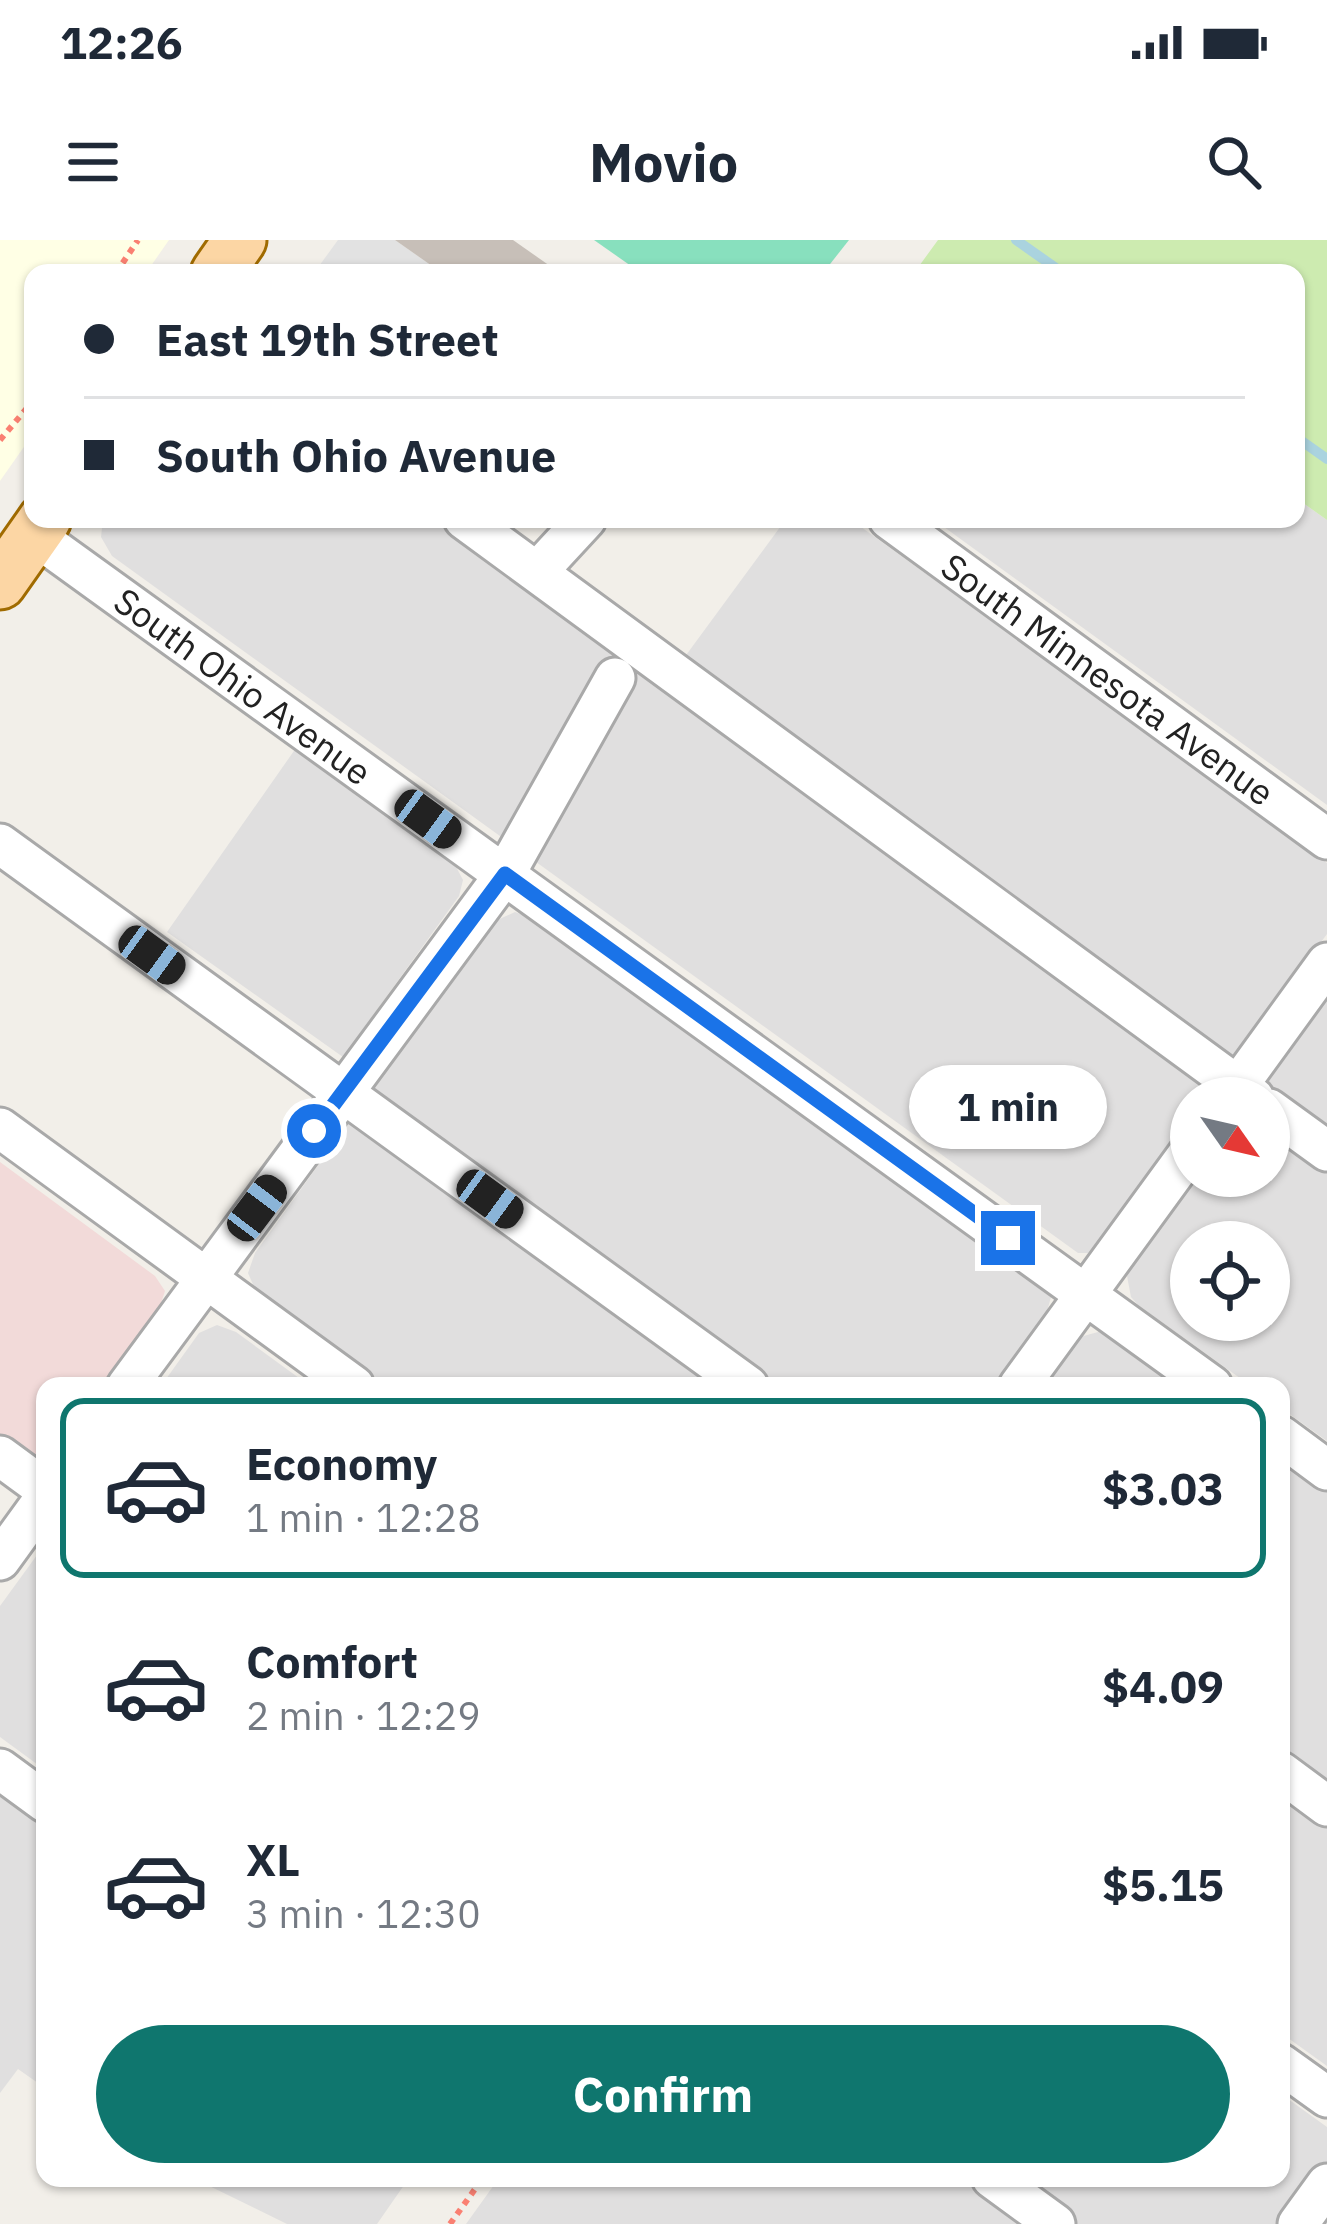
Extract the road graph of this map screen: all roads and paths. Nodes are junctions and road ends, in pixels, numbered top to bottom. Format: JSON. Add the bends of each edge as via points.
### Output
{"nodes":[{"id":1,"x":24,"y":411,"type":"edge"},
{"id":2,"x":0,"y":440,"type":"edge"},
{"id":3,"x":38,"y":528,"type":"edge"},
{"id":4,"x":40,"y":528,"type":"edge"},
{"id":5,"x":476,"y":528,"type":"edge"},
{"id":6,"x":578,"y":528,"type":"edge"},
{"id":7,"x":901,"y":528,"type":"edge"},
{"id":8,"x":537,"y":572,"type":"junction"},
{"id":9,"x":0,"y":583,"type":"edge"},
{"id":10,"x":615,"y":678,"type":"dead end"},
{"id":11,"x":1327,"y":838,"type":"edge"},
{"id":12,"x":0,"y":844,"type":"edge"},
{"id":13,"x":505,"y":874,"type":"junction"},
{"id":14,"x":1327,"y":963,"type":"edge"},
{"id":15,"x":1219,"y":1077,"type":"edge"},
{"id":16,"x":1259,"y":1077,"type":"edge"},
{"id":17,"x":343,"y":1093,"type":"junction"},
{"id":18,"x":1290,"y":1126,"type":"edge"},
{"id":19,"x":0,"y":1128,"type":"edge"},
{"id":20,"x":1327,"y":1151,"type":"edge"},
{"id":21,"x":1170,"y":1179,"type":"edge"},
{"id":22,"x":206,"y":1278,"type":"junction"},
{"id":23,"x":1086,"y":1294,"type":"junction"},
{"id":24,"x":134,"y":1377,"type":"edge"},
{"id":25,"x":342,"y":1377,"type":"edge"},
{"id":26,"x":736,"y":1377,"type":"edge"},
{"id":27,"x":1026,"y":1377,"type":"edge"},
{"id":28,"x":1200,"y":1377,"type":"edge"},
{"id":29,"x":1290,"y":1443,"type":"edge"},
{"id":30,"x":0,"y":1456,"type":"edge"},
{"id":31,"x":1327,"y":1470,"type":"edge"},
{"id":32,"x":36,"y":1482,"type":"edge"},
{"id":33,"x":36,"y":1510,"type":"edge"},
{"id":34,"x":0,"y":1560,"type":"edge"},
{"id":35,"x":0,"y":1769,"type":"edge"},
{"id":36,"x":1290,"y":1779,"type":"edge"},
{"id":37,"x":36,"y":1795,"type":"edge"},
{"id":38,"x":1327,"y":1806,"type":"edge"},
{"id":39,"x":1290,"y":2070,"type":"edge"},
{"id":40,"x":1327,"y":2097,"type":"edge"},
{"id":41,"x":1327,"y":2184,"type":"edge"},
{"id":42,"x":476,"y":2187,"type":"edge"},
{"id":43,"x":1004,"y":2187,"type":"edge"},
{"id":44,"x":450,"y":2224,"type":"edge"},
{"id":45,"x":1055,"y":2224,"type":"edge"},
{"id":46,"x":1298,"y":2224,"type":"edge"}],
"edges":[{"from":1,"to":2,"type":"path"},
{"from":3,"to":9,"type":"main road"},
{"from":4,"to":13,"type":"street","name":"South Ohio Avenue"},
{"from":5,"to":8,"type":"street"},
{"from":6,"to":8,"type":"street"},
{"from":7,"to":11,"type":"street","name":"South Minnesota Avenue"},
{"from":8,"to":15,"type":"street"},
{"from":10,"to":13,"type":"street"},
{"from":12,"to":17,"type":"street"},
{"from":13,"to":17,"type":"street"},
{"from":13,"to":23,"type":"street","name":"South Ohio Avenue"},
{"from":14,"to":16,"type":"street"},
{"from":17,"to":22,"type":"street"},
{"from":17,"to":26,"type":"street"},
{"from":18,"to":20,"type":"street"},
{"from":19,"to":22,"type":"street"},
{"from":21,"to":23,"type":"street"},
{"from":22,"to":24,"type":"street"},
{"from":22,"to":25,"type":"street"},
{"from":23,"to":27,"type":"street"},
{"from":23,"to":28,"type":"street","name":"South Ohio Avenue"},
{"from":29,"to":31,"type":"street"},
{"from":30,"to":32,"type":"street"},
{"from":33,"to":34,"type":"street"},
{"from":35,"to":37,"type":"street"},
{"from":36,"to":38,"type":"street"},
{"from":39,"to":40,"type":"street"},
{"from":41,"to":46,"type":"street"},
{"from":42,"to":44,"type":"path"},
{"from":43,"to":45,"type":"street"}]}
